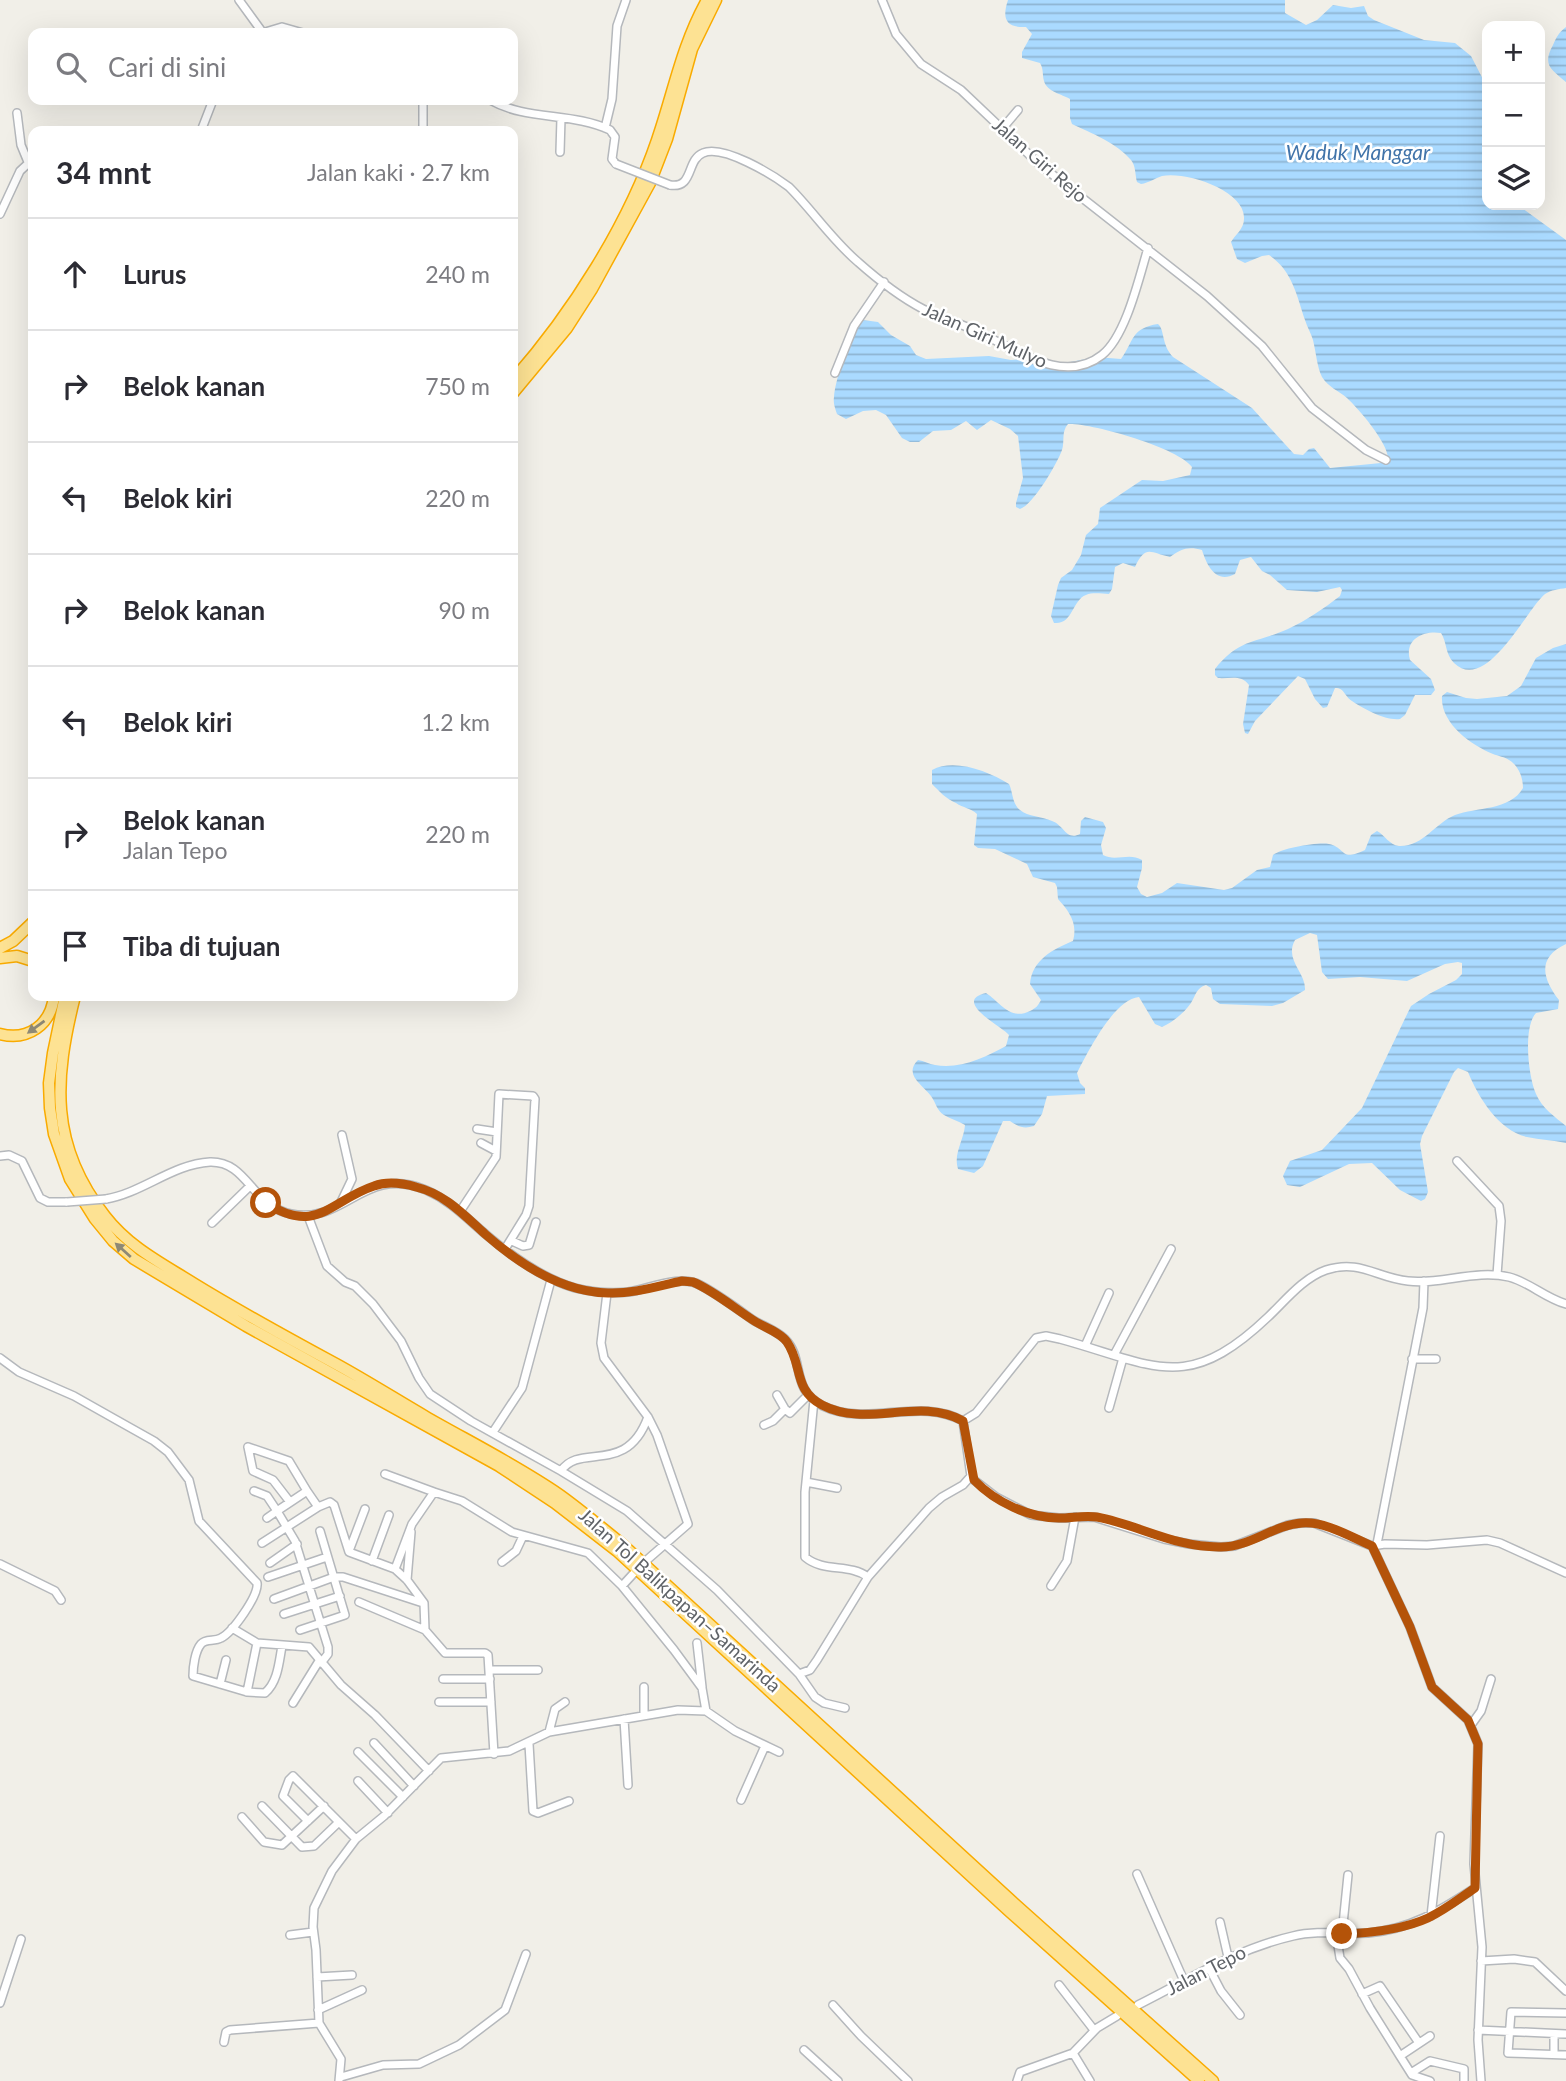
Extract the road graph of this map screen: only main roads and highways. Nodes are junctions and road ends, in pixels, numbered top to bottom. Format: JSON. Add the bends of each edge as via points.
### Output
{"nodes":[{"id":1,"x":706,"y":0,"type":"edge"},
{"id":2,"x":716,"y":0,"type":"edge"},
{"id":3,"x":518,"y":374,"type":"edge"},
{"id":4,"x":518,"y":387,"type":"edge"},
{"id":5,"x":28,"y":927,"type":"edge"},
{"id":6,"x":0,"y":948,"type":"edge"},
{"id":7,"x":0,"y":958,"type":"edge"},
{"id":8,"x":28,"y":959,"type":"edge"},
{"id":9,"x":53,"y":1001,"type":"edge"},
{"id":10,"x":64,"y":1001,"type":"edge"},
{"id":11,"x":74,"y":1001,"type":"edge"},
{"id":12,"x":0,"y":1034,"type":"edge"},
{"id":13,"x":1199,"y":2081,"type":"edge"},
{"id":14,"x":1213,"y":2081,"type":"edge"}],
"edges":[{"from":1,"to":3,"type":"highway","via":[[685,45],[657,140],[625,211],[562,322]]},
{"from":2,"to":4,"type":"highway","via":[[692,48],[667,139],[644,194],[568,328]]},
{"from":5,"to":6,"type":"highway"},
{"from":7,"to":8,"type":"highway"},
{"from":9,"to":12,"type":"highway","one_way":true,"via":[[48,1017],[38,1028],[17,1037]]},
{"from":13,"to":10,"type":"highway","name":"Jalan Tol Balikpapan–Samarinda","one_way":true,"via":[[617,1551],[555,1503],[499,1466],[246,1326],[144,1265],[113,1241],[70,1179],[54,1134],[49,1083]]},
{"from":11,"to":14,"type":"highway","name":"Jalan Tol Balikpapan–Samarinda","via":[[59,1084],[63,1130],[80,1177],[121,1234],[157,1262],[251,1318],[503,1458],[561,1496],[622,1544]]}]}
